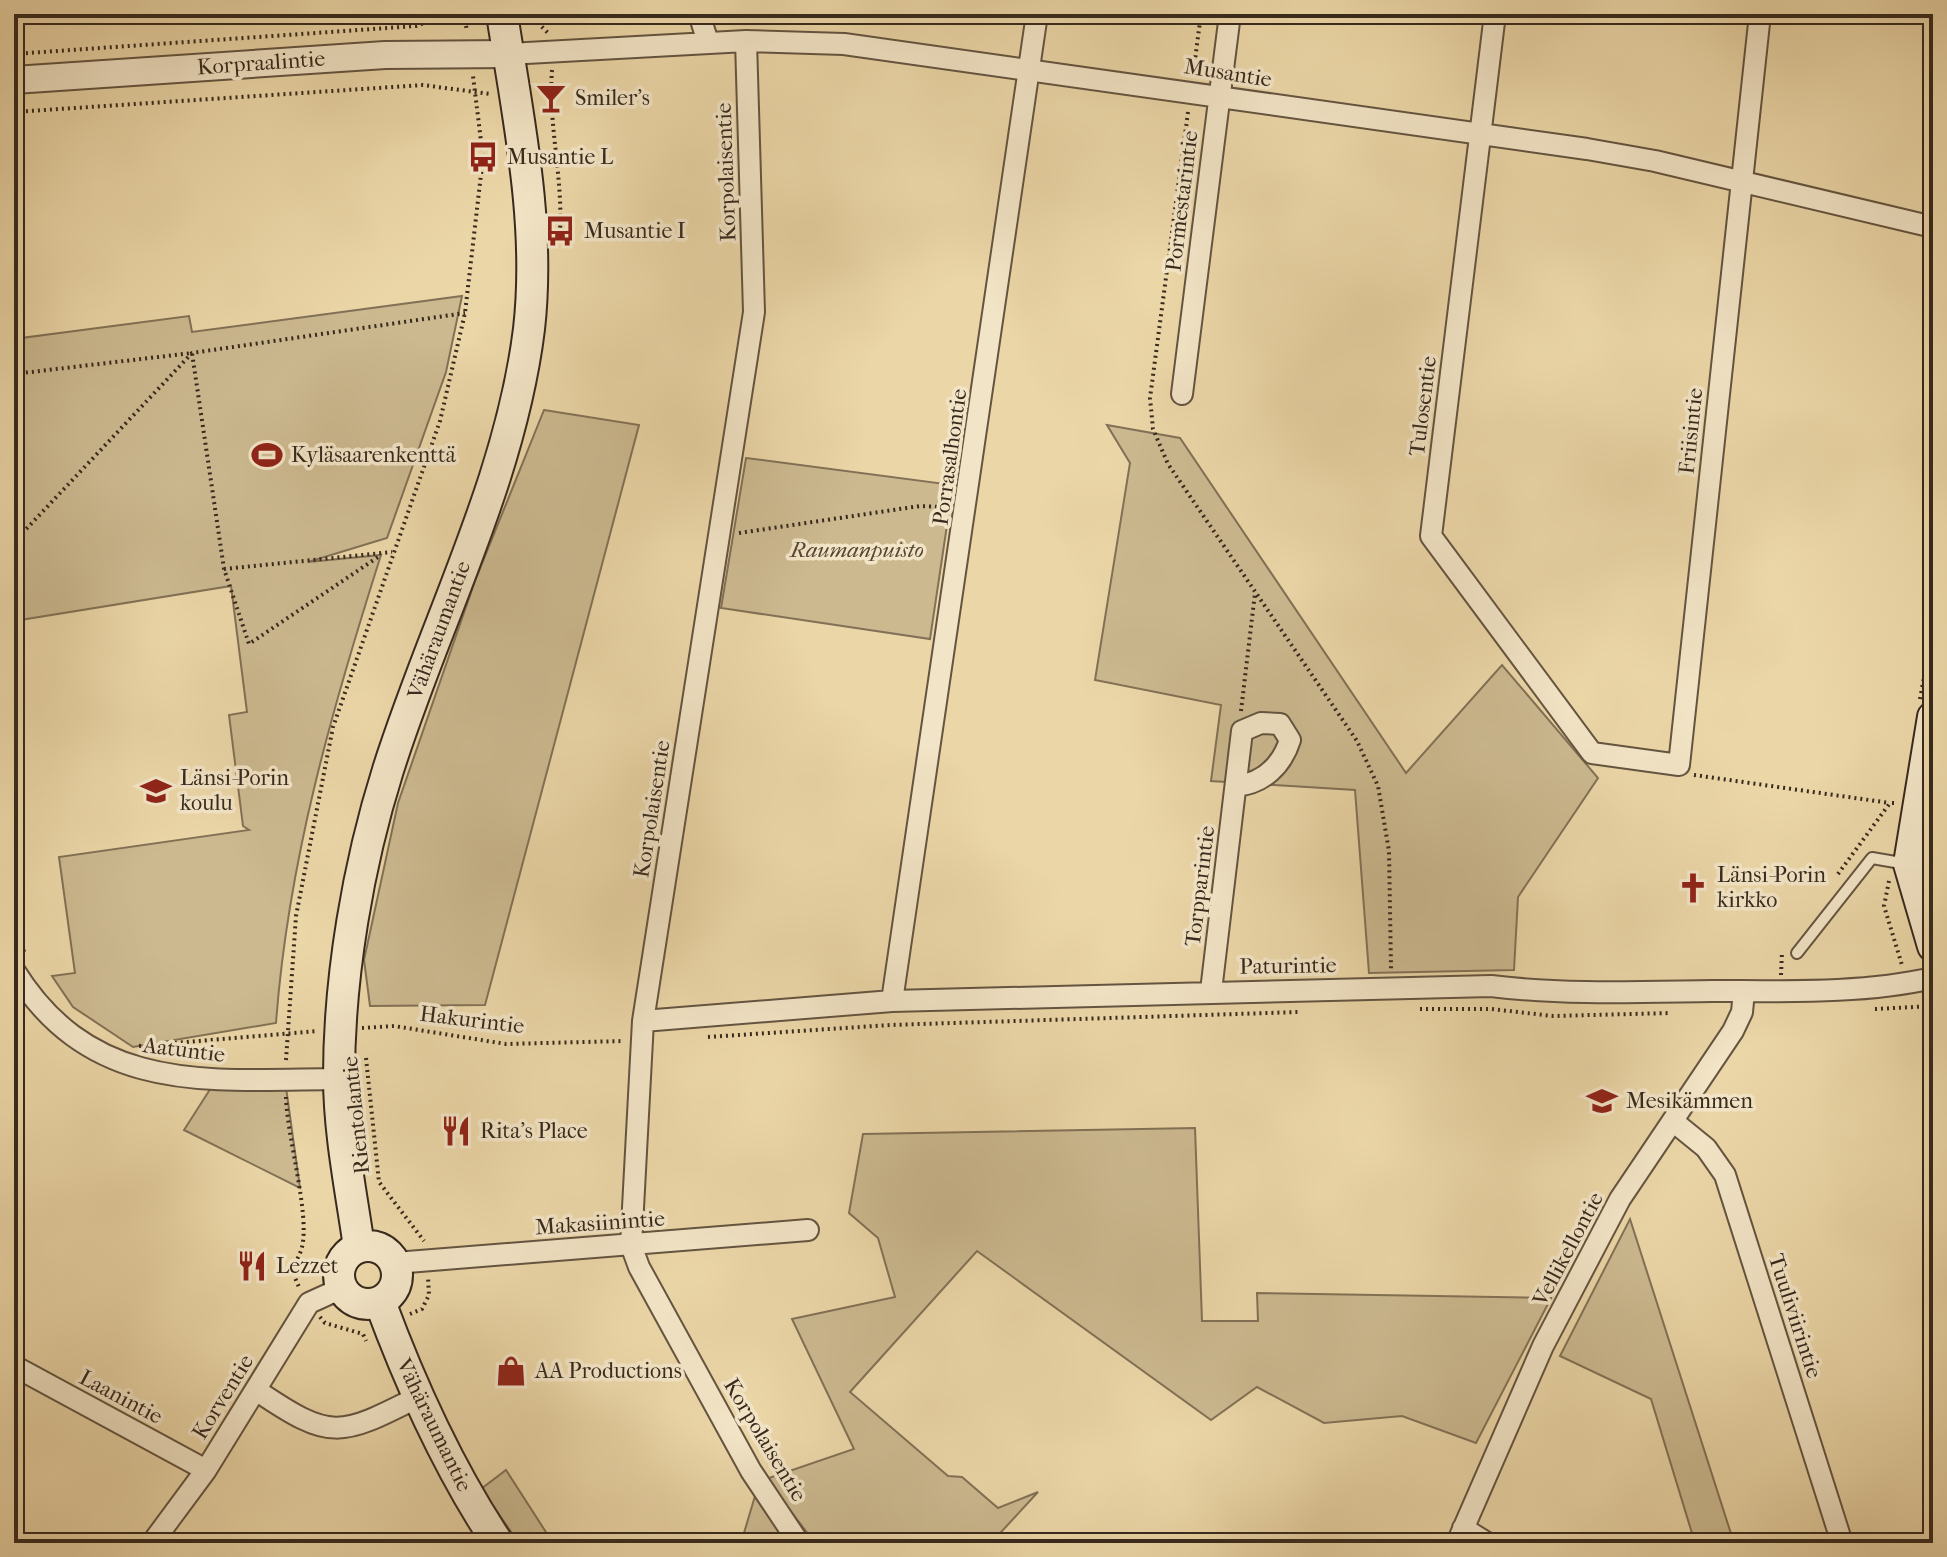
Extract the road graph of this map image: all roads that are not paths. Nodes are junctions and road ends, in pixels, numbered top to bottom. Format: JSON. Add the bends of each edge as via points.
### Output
{"nodes":[{"id":1,"x":502,"y":14,"type":"edge"},
{"id":2,"x":699,"y":14,"type":"edge"},
{"id":3,"x":1037,"y":14,"type":"edge"},
{"id":4,"x":1230,"y":14,"type":"edge"},
{"id":5,"x":1495,"y":14,"type":"edge"},
{"id":6,"x":1760,"y":14,"type":"edge"},
{"id":7,"x":746,"y":41,"type":"junction"},
{"id":8,"x":708,"y":42,"type":"junction"},
{"id":9,"x":508,"y":54,"type":"junction"},
{"id":10,"x":1030,"y":69,"type":"junction"},
{"id":11,"x":14,"y":80,"type":"edge"},
{"id":12,"x":1219,"y":96,"type":"junction"},
{"id":13,"x":1481,"y":134,"type":"junction"},
{"id":14,"x":1741,"y":182,"type":"junction"},
{"id":15,"x":1933,"y":227,"type":"edge"},
{"id":16,"x":1182,"y":394,"type":"dead end"},
{"id":17,"x":1933,"y":717,"type":"edge"},
{"id":18,"x":1679,"y":765,"type":"joint"},
{"id":19,"x":1236,"y":786,"type":"junction"},
{"id":20,"x":1927,"y":788,"type":"edge"},
{"id":21,"x":1909,"y":864,"type":"junction"},
{"id":22,"x":1933,"y":946,"type":"edge"},
{"id":23,"x":1797,"y":953,"type":"dead end"},
{"id":24,"x":23,"y":967,"type":"edge"},
{"id":25,"x":1933,"y":978,"type":"edge"},
{"id":26,"x":1211,"y":991,"type":"junction"},
{"id":27,"x":1744,"y":991,"type":"junction"},
{"id":28,"x":892,"y":1001,"type":"junction"},
{"id":29,"x":643,"y":1021,"type":"junction"},
{"id":30,"x":339,"y":1079,"type":"junction"},
{"id":31,"x":1674,"y":1122,"type":"junction"},
{"id":32,"x":808,"y":1230,"type":"dead end"},
{"id":33,"x":631,"y":1245,"type":"junction"},
{"id":34,"x":359,"y":1247,"type":"junction"},
{"id":35,"x":395,"y":1263,"type":"junction"},
{"id":36,"x":342,"y":1288,"type":"junction"},
{"id":37,"x":377,"y":1320,"type":"junction"},
{"id":38,"x":14,"y":1366,"type":"edge"},
{"id":39,"x":256,"y":1390,"type":"junction"},
{"id":40,"x":418,"y":1397,"type":"junction"},
{"id":41,"x":206,"y":1470,"type":"junction"},
{"id":42,"x":1460,"y":1535,"type":"edge"},
{"id":43,"x":152,"y":1543,"type":"edge"},
{"id":44,"x":498,"y":1543,"type":"edge"},
{"id":45,"x":799,"y":1543,"type":"edge"},
{"id":46,"x":1487,"y":1543,"type":"edge"},
{"id":47,"x":1842,"y":1543,"type":"edge"}],
"edges":[{"from":1,"to":9,"type":"main road","name":"Vähäraumantie"},
{"from":2,"to":8,"type":"street"},
{"from":3,"to":10,"type":"street","name":"Porrasalhontie"},
{"from":4,"to":12,"type":"street","name":"Pormestarintie"},
{"from":5,"to":13,"type":"street","name":"Tulosentie"},
{"from":6,"to":14,"type":"street","name":"Friisintie"},
{"from":7,"to":8,"type":"street","name":"Musantie"},
{"from":7,"to":10,"type":"street","name":"Musantie","via":[[844,44]]},
{"from":7,"to":29,"type":"street","name":"Korpolaisentie","via":[[754,312]]},
{"from":8,"to":9,"type":"street","name":"Musantie"},
{"from":9,"to":11,"type":"street","name":"Korpraalintie","via":[[385,55]]},
{"from":9,"to":30,"type":"main road","name":"Vähäraumantie","via":[[533,269],[519,390],[481,515],[387,771],[349,938],[356,1033]]},
{"from":10,"to":12,"type":"street","name":"Musantie"},
{"from":10,"to":28,"type":"street","name":"Porrasalhontie"},
{"from":12,"to":13,"type":"street","name":"Musantie"},
{"from":12,"to":16,"type":"street","name":"Pormestarintie"},
{"from":13,"to":14,"type":"street","name":"Musantie","via":[[1655,161]]},
{"from":13,"to":18,"type":"street","name":"Tulosentie","via":[[1431,536],[1592,753]]},
{"from":14,"to":15,"type":"street","name":"Musantie"},
{"from":14,"to":18,"type":"street","name":"Friisintie"},
{"from":17,"to":20,"type":"main road"},
{"from":19,"to":19,"type":"street","name":"Torpparintie","via":[[1242,731],[1261,723],[1280,724],[1290,740],[1283,762],[1250,784]]},
{"from":19,"to":26,"type":"street","name":"Torpparintie"},
{"from":20,"to":21,"type":"main road"},
{"from":21,"to":22,"type":"main road"},
{"from":21,"to":23,"type":"lane","via":[[1872,858]]},
{"from":24,"to":30,"type":"street","name":"Aatuntie","via":[[41,1007],[66,1032],[121,1065],[151,1074],[216,1080]]},
{"from":25,"to":27,"type":"street","name":"Paturintie"},
{"from":26,"to":27,"type":"street","name":"Paturintie","via":[[1491,986],[1554,993]]},
{"from":26,"to":28,"type":"street","name":"Paturintie"},
{"from":27,"to":31,"type":"street","name":"Vellikellontie","via":[[1733,1031]]},
{"from":28,"to":29,"type":"street","name":"Paturintie"},
{"from":29,"to":33,"type":"street","name":"Korpolaisentie","via":[[634,1041]]},
{"from":30,"to":34,"type":"main road","name":"Vähäraumantie"},
{"from":31,"to":42,"type":"street","name":"Vellikellontie","via":[[1620,1199],[1543,1346]]},
{"from":31,"to":47,"type":"street","name":"Tuuliviirintie","via":[[1706,1148],[1725,1175]]},
{"from":32,"to":33,"type":"street","name":"Makasiinintie"},
{"from":33,"to":35,"type":"street","name":"Makasiinintie"},
{"from":33,"to":45,"type":"street","name":"Korpolaisentie","via":[[751,1471]]},
{"from":34,"to":35,"type":"main road","via":[[381,1249]]},
{"from":34,"to":36,"type":"main road","via":[[341,1262]]},
{"from":35,"to":37,"type":"main road","via":[[395,1286]]},
{"from":36,"to":37,"type":"main road"},
{"from":36,"to":39,"type":"street","name":"Korventie","via":[[309,1303]]},
{"from":37,"to":40,"type":"main road","name":"Vähäraumantie"},
{"from":38,"to":41,"type":"street","name":"Laanintie"},
{"from":39,"to":40,"type":"street","via":[[295,1418],[329,1429],[363,1424]]},
{"from":39,"to":41,"type":"street","name":"Korventie"},
{"from":40,"to":44,"type":"main road","name":"Vähäraumantie"},
{"from":41,"to":43,"type":"street","name":"Korventie"},
{"from":42,"to":46,"type":"street"}]}
